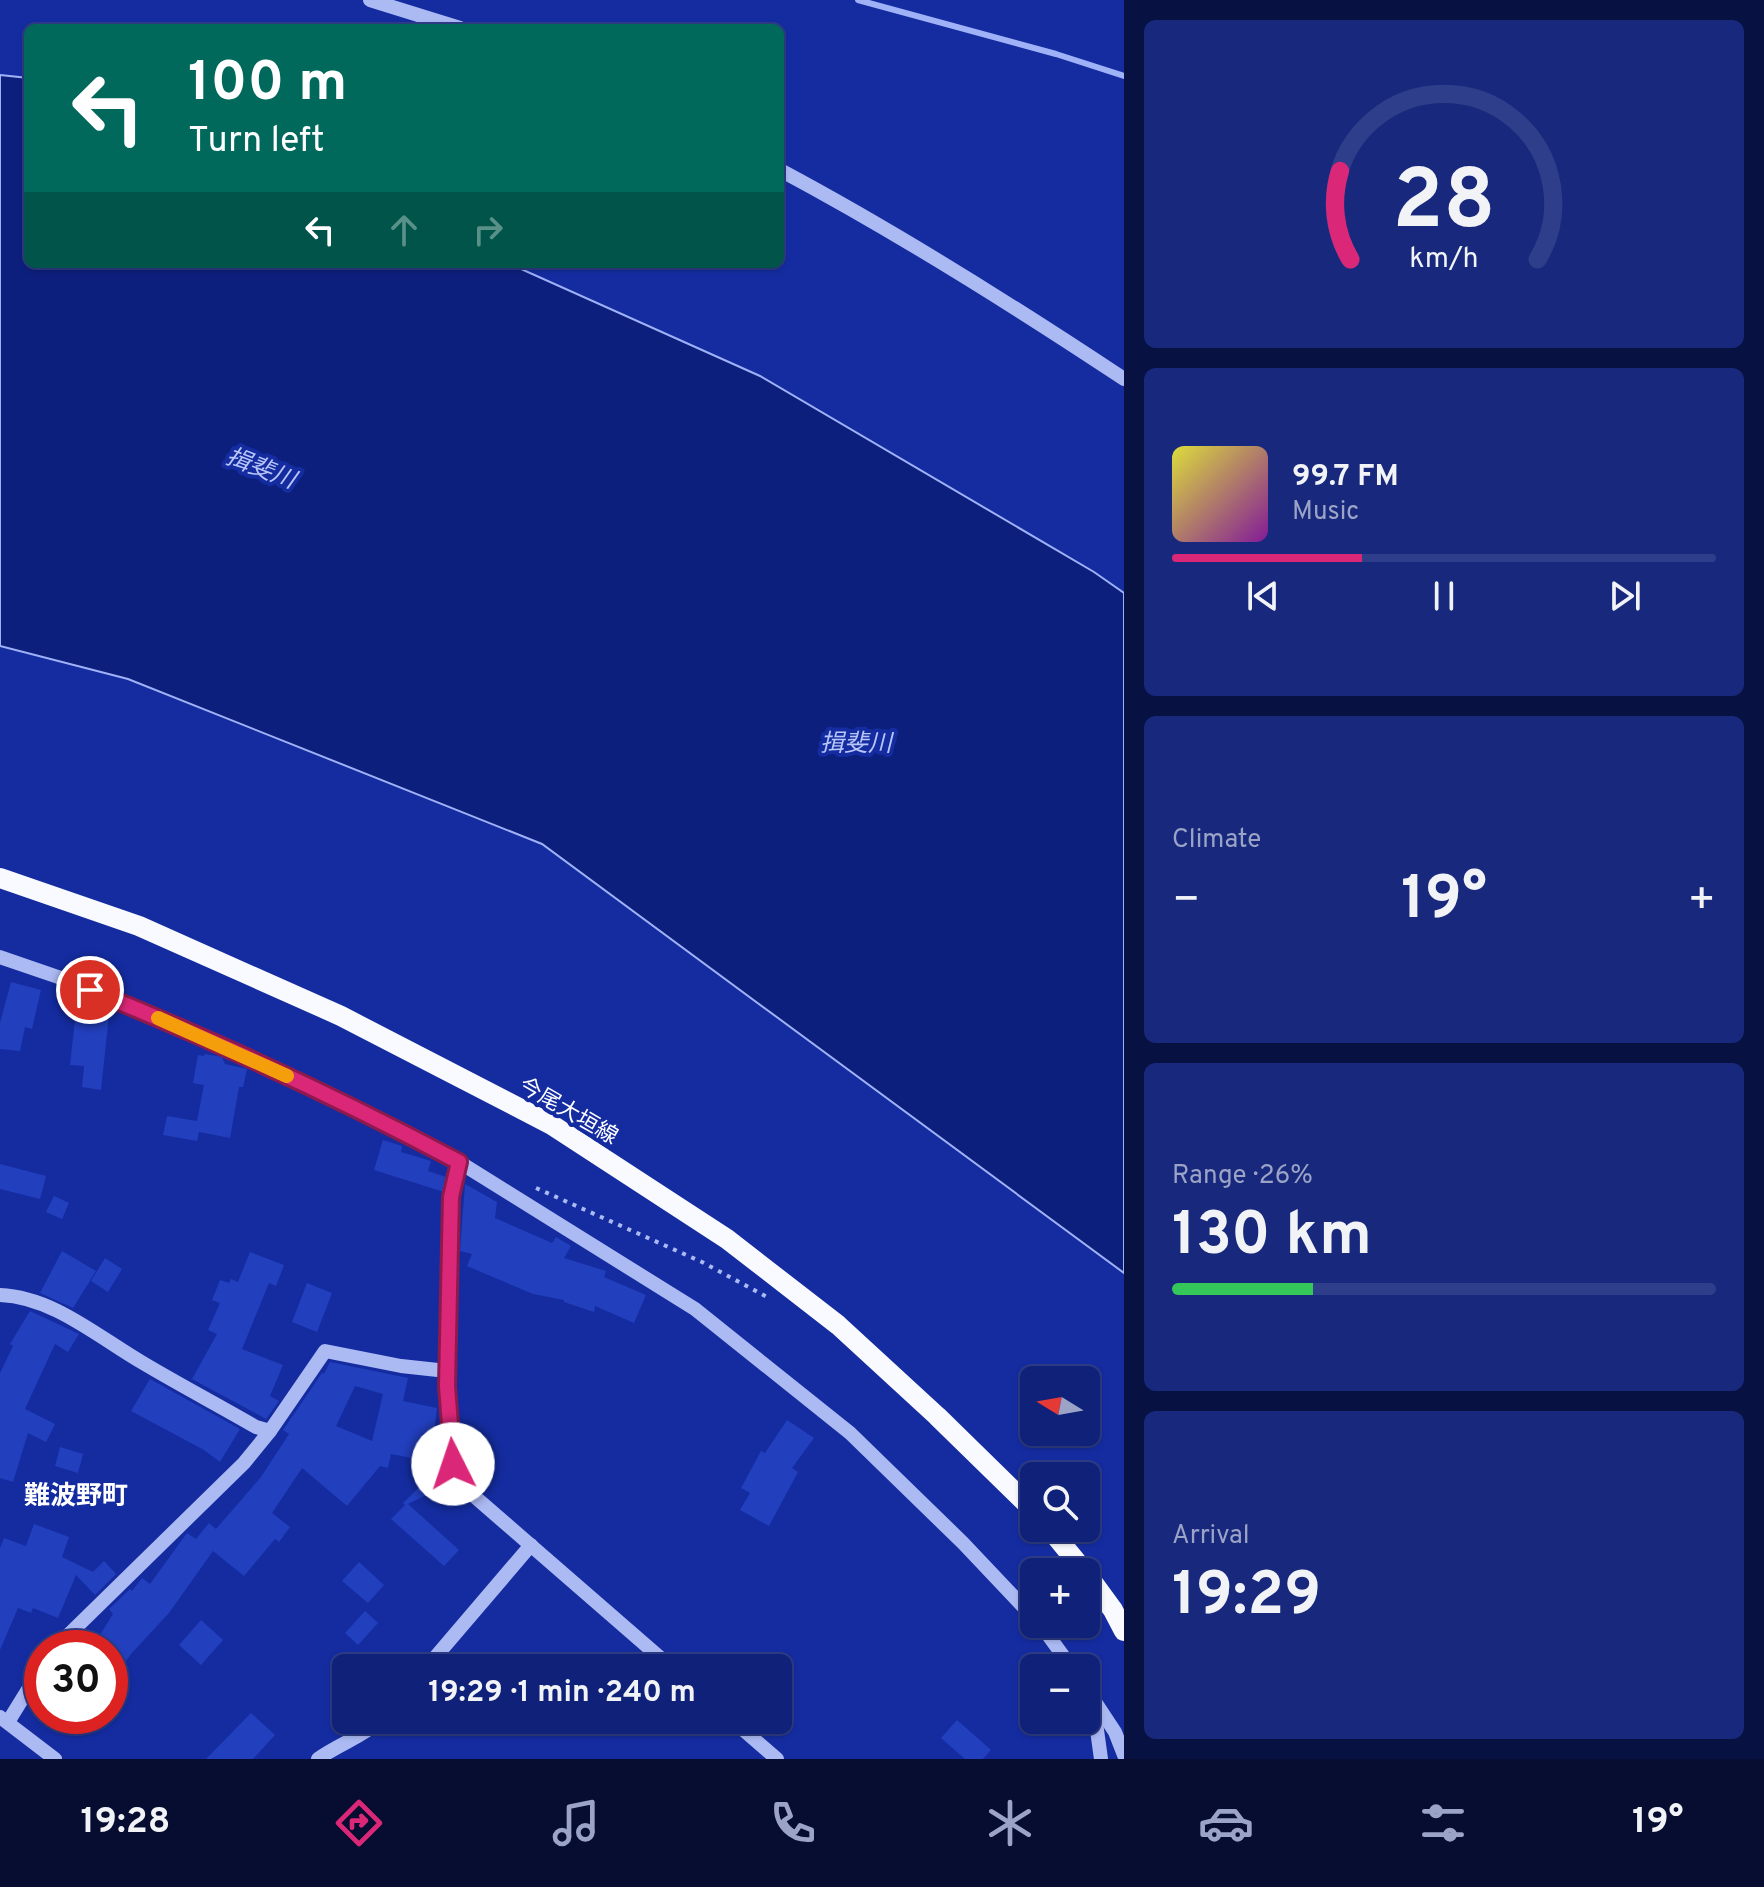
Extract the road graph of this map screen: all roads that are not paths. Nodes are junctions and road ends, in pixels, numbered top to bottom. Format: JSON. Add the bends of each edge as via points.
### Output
{"nodes":[{"id":1,"x":370,"y":0,"type":"edge"},
{"id":2,"x":447,"y":24,"type":"edge"},
{"id":3,"x":784,"y":172,"type":"edge"},
{"id":4,"x":1124,"y":379,"type":"edge"},
{"id":5,"x":0,"y":878,"type":"edge"},
{"id":6,"x":0,"y":957,"type":"edge"},
{"id":7,"x":459,"y":1162,"type":"junction"},
{"id":8,"x":0,"y":1295,"type":"edge"},
{"id":9,"x":447,"y":1371,"type":"junction"},
{"id":10,"x":270,"y":1431,"type":"junction"},
{"id":11,"x":1020,"y":1497,"type":"edge"},
{"id":12,"x":1061,"y":1542,"type":"edge"},
{"id":13,"x":531,"y":1545,"type":"junction"},
{"id":14,"x":1074,"y":1558,"type":"edge"},
{"id":15,"x":1100,"y":1592,"type":"edge"},
{"id":16,"x":1020,"y":1603,"type":"edge"},
{"id":17,"x":73,"y":1630,"type":"edge"},
{"id":18,"x":1124,"y":1631,"type":"edge"},
{"id":19,"x":438,"y":1654,"type":"edge"},
{"id":20,"x":656,"y":1654,"type":"edge"},
{"id":21,"x":24,"y":1692,"type":"edge"},
{"id":22,"x":1100,"y":1709,"type":"edge"},
{"id":23,"x":4,"y":1720,"type":"edge"},
{"id":24,"x":365,"y":1734,"type":"edge"},
{"id":25,"x":748,"y":1734,"type":"edge"},
{"id":26,"x":1097,"y":1734,"type":"edge"},
{"id":27,"x":1124,"y":1755,"type":"edge"},
{"id":28,"x":55,"y":1759,"type":"edge"},
{"id":29,"x":318,"y":1759,"type":"edge"},
{"id":30,"x":777,"y":1759,"type":"edge"},
{"id":31,"x":1101,"y":1759,"type":"edge"}],
"edges":[{"from":1,"to":2,"type":"street"},
{"from":3,"to":4,"type":"street","via":[[989,289]]},
{"from":5,"to":11,"type":"main road","name":"今尾大垣線","via":[[168,938],[398,1044],[552,1125],[727,1239],[838,1325]]},
{"from":6,"to":7,"type":"street","via":[[203,1036]]},
{"from":7,"to":9,"type":"street","via":[[451,1197]]},
{"from":7,"to":16,"type":"street","via":[[695,1309],[850,1433]]},
{"from":8,"to":10,"type":"street","via":[[45,1304]]},
{"from":9,"to":10,"type":"street","via":[[325,1351]]},
{"from":9,"to":13,"type":"street","via":[[459,1483]]},
{"from":10,"to":17,"type":"street"},
{"from":12,"to":14,"type":"main road"},
{"from":13,"to":19,"type":"street"},
{"from":13,"to":20,"type":"street"},
{"from":15,"to":18,"type":"main road"},
{"from":21,"to":23,"type":"street"},
{"from":22,"to":27,"type":"street"},
{"from":23,"to":28,"type":"street"},
{"from":24,"to":29,"type":"street"},
{"from":25,"to":30,"type":"street"},
{"from":26,"to":31,"type":"street"}]}
